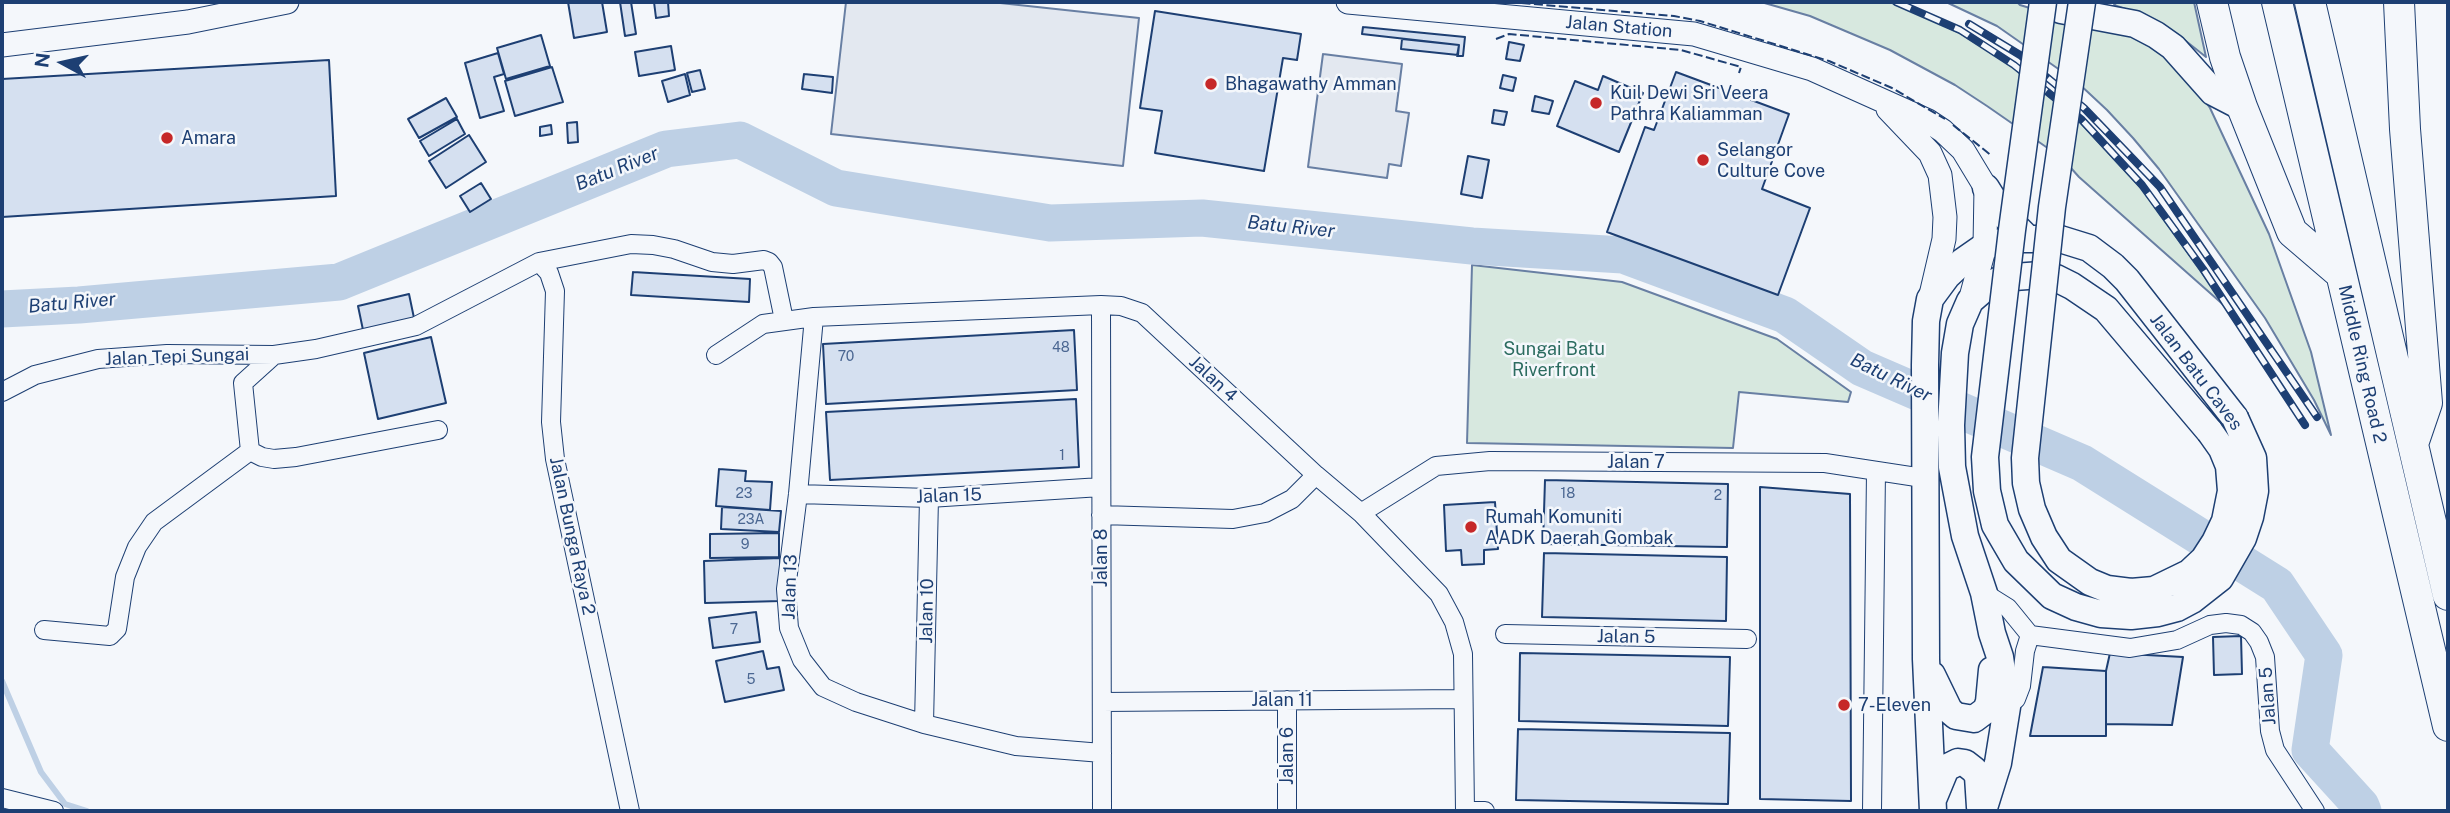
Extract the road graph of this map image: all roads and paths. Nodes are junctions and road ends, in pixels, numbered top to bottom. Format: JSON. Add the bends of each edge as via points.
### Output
{"nodes":[{"id":1,"x":287,"y":2,"type":"edge"},
{"id":2,"x":1348,"y":2,"type":"edge"},
{"id":3,"x":2031,"y":2,"type":"edge"},
{"id":4,"x":2091,"y":2,"type":"edge"},
{"id":5,"x":2211,"y":2,"type":"edge"},
{"id":6,"x":2277,"y":2,"type":"edge"},
{"id":7,"x":2310,"y":2,"type":"edge"},
{"id":8,"x":2399,"y":2,"type":"edge"},
{"id":9,"x":2405,"y":2,"type":"edge"},
{"id":10,"x":2062,"y":4,"type":"edge"},
{"id":11,"x":2401,"y":35,"type":"junction"},
{"id":12,"x":2,"y":46,"type":"edge"},
{"id":13,"x":1878,"y":100,"type":"junction"},
{"id":14,"x":2242,"y":107,"type":"junction"},
{"id":15,"x":1986,"y":188,"type":"junction"},
{"id":16,"x":2027,"y":238,"type":"junction"},
{"id":17,"x":1985,"y":246,"type":"junction"},
{"id":18,"x":539,"y":262,"type":"junction"},
{"id":19,"x":2341,"y":274,"type":"junction"},
{"id":20,"x":1930,"y":299,"type":"junction"},
{"id":21,"x":1970,"y":301,"type":"junction"},
{"id":22,"x":1101,"y":305,"type":"junction"},
{"id":23,"x":814,"y":317,"type":"junction"},
{"id":24,"x":784,"y":320,"type":"junction"},
{"id":25,"x":274,"y":355,"type":"junction"},
{"id":26,"x":716,"y":355,"type":"dead end"},
{"id":27,"x":2,"y":391,"type":"edge"},
{"id":28,"x":439,"y":430,"type":"dead end"},
{"id":29,"x":2413,"y":444,"type":"junction"},
{"id":30,"x":250,"y":451,"type":"junction"},
{"id":31,"x":1924,"y":470,"type":"junction"},
{"id":32,"x":1876,"y":471,"type":"junction"},
{"id":33,"x":1316,"y":475,"type":"junction"},
{"id":34,"x":1101,"y":487,"type":"junction"},
{"id":35,"x":798,"y":494,"type":"junction"},
{"id":36,"x":929,"y":498,"type":"junction"},
{"id":37,"x":1361,"y":513,"type":"junction"},
{"id":38,"x":1101,"y":515,"type":"junction"},
{"id":39,"x":1984,"y":593,"type":"junction"},
{"id":40,"x":2448,"y":595,"type":"edge"},
{"id":41,"x":44,"y":630,"type":"dead end"},
{"id":42,"x":1992,"y":633,"type":"junction"},
{"id":43,"x":1505,"y":634,"type":"dead end"},
{"id":44,"x":2030,"y":635,"type":"junction"},
{"id":45,"x":1747,"y":639,"type":"dead end"},
{"id":46,"x":1926,"y":659,"type":"junction"},
{"id":47,"x":1463,"y":699,"type":"junction"},
{"id":48,"x":1287,"y":700,"type":"junction"},
{"id":49,"x":1102,"y":702,"type":"junction"},
{"id":50,"x":2007,"y":707,"type":"junction"},
{"id":51,"x":925,"y":724,"type":"junction"},
{"id":52,"x":2448,"y":726,"type":"edge"},
{"id":53,"x":1102,"y":753,"type":"junction"},
{"id":54,"x":2,"y":798,"type":"edge"},
{"id":55,"x":1933,"y":806,"type":"edge"},
{"id":56,"x":54,"y":811,"type":"edge"},
{"id":57,"x":630,"y":811,"type":"edge"},
{"id":58,"x":1102,"y":811,"type":"edge"},
{"id":59,"x":1287,"y":811,"type":"edge"},
{"id":60,"x":1465,"y":811,"type":"edge"},
{"id":61,"x":1485,"y":811,"type":"edge"},
{"id":62,"x":1872,"y":811,"type":"edge"},
{"id":63,"x":1981,"y":811,"type":"edge"},
{"id":64,"x":2315,"y":811,"type":"edge"}],
"edges":[{"from":1,"to":12,"type":"street","via":[[188,22]]},
{"from":2,"to":13,"type":"street","name":"Jalan Station","via":[[1694,34],[1812,69]]},
{"from":3,"to":10,"type":"main road","via":[[2044,8]]},
{"from":4,"to":10,"type":"main road","via":[[2085,6]]},
{"from":5,"to":14,"type":"highway"},
{"from":6,"to":19,"type":"highway","name":"Middle Ring Road 2"},
{"from":7,"to":29,"type":"highway","name":"Middle Ring Road 2"},
{"from":8,"to":11,"type":"highway"},
{"from":9,"to":11,"type":"highway"},
{"from":10,"to":14,"type":"main road","via":[[2135,24],[2173,47],[2213,92]]},
{"from":10,"to":16,"type":"main road","name":"Jalan Batu Caves","bridge":true,"via":[[2012,230],[1985,457],[1987,491],[1995,525],[2017,561],[2052,596],[2101,614],[2158,614],[2177,608],[2220,578],[2243,538],[2255,491],[2253,458],[2235,418],[2113,266],[2077,243]]},
{"from":10,"to":21,"type":"main road","name":"Jalan Batu Caves","bridge":true,"via":[[2052,207],[2025,458],[2032,509],[2059,560],[2107,589],[2154,590],[2189,573],[2215,542],[2231,491],[2230,466],[2210,432],[2106,309],[2072,286],[2056,278],[2041,275],[2014,277],[1999,280]]},
{"from":11,"to":29,"type":"highway","via":[[2404,129],[2427,403]]},
{"from":13,"to":15,"type":"street","name":"Jalan Station","via":[[1944,131],[1963,150]]},
{"from":13,"to":20,"type":"street","name":"Jalan Station","via":[[1930,153],[1940,175],[1944,239]]},
{"from":14,"to":19,"type":"highway","via":[[2292,232]]},
{"from":15,"to":16,"type":"main road","via":[[2001,212]]},
{"from":15,"to":17,"type":"street"},
{"from":16,"to":17,"type":"main road","name":"Jalan Batu Caves"},
{"from":17,"to":20,"type":"main road","name":"Jalan Batu Caves","via":[[1947,276]]},
{"from":17,"to":21,"type":"street"},
{"from":18,"to":24,"type":"street","name":"Jalan Tepi Sungai","via":[[631,244],[674,249],[712,262],[764,260],[774,267]]},
{"from":18,"to":25,"type":"street","name":"Jalan Tepi Sungai","via":[[416,326]]},
{"from":18,"to":57,"type":"street","name":"Jalan Bunga Raya 2","via":[[555,291],[551,422],[555,459]]},
{"from":19,"to":52,"type":"highway","name":"Middle Ring Road 2"},
{"from":20,"to":31,"type":"main road","via":[[1924,365]]},
{"from":21,"to":39,"type":"main road","via":[[1960,324],[1953,383],[1952,467],[1965,536]]},
{"from":22,"to":23,"type":"street","name":"Jalan 4"},
{"from":22,"to":33,"type":"street","name":"Jalan 4","via":[[1142,313]]},
{"from":22,"to":34,"type":"street","name":"Jalan 8"},
{"from":23,"to":24,"type":"street","name":"Jalan 4"},
{"from":23,"to":35,"type":"street","name":"Jalan 13"},
{"from":24,"to":26,"type":"street","name":"Jalan 4","via":[[763,324]]},
{"from":25,"to":27,"type":"street","name":"Jalan Tepi Sungai","via":[[98,359],[35,375]]},
{"from":25,"to":30,"type":"street","name":"Jalan Tepi Sungai","via":[[243,383]]},
{"from":28,"to":30,"type":"street","via":[[296,457],[274,459]]},
{"from":29,"to":40,"type":"highway","name":"Middle Ring Road 2"},
{"from":30,"to":41,"type":"street","via":[[154,522],[125,577],[117,629],[110,636]]},
{"from":31,"to":32,"type":"street","name":"Jalan 7"},
{"from":31,"to":46,"type":"main road"},
{"from":32,"to":37,"type":"street","name":"Jalan 7","via":[[1825,463],[1490,461],[1436,467]]},
{"from":32,"to":62,"type":"street"},
{"from":33,"to":37,"type":"street","name":"Jalan 4"},
{"from":33,"to":38,"type":"street","via":[[1292,499],[1265,513],[1233,519]]},
{"from":34,"to":36,"type":"street","name":"Jalan 15"},
{"from":34,"to":38,"type":"street","name":"Jalan 8"},
{"from":35,"to":36,"type":"street","name":"Jalan 15"},
{"from":35,"to":51,"type":"street","name":"Jalan 13","via":[[786,589],[789,628],[802,660],[823,687]]},
{"from":36,"to":51,"type":"street","name":"Jalan 10"},
{"from":37,"to":47,"type":"street","name":"Jalan 4","via":[[1439,594],[1454,622],[1463,654]]},
{"from":38,"to":49,"type":"street","name":"Jalan 8"},
{"from":39,"to":42,"type":"main road"},
{"from":39,"to":44,"type":"street","via":[[2008,608]]},
{"from":42,"to":46,"type":"main road","via":[[1992,693],[1986,710],[1973,719],[1949,710]]},
{"from":42,"to":50,"type":"main road"},
{"from":43,"to":45,"type":"street","name":"Jalan 5"},
{"from":44,"to":50,"type":"street","via":[[2021,686]]},
{"from":44,"to":64,"type":"street","name":"Jalan 5","via":[[2130,648],[2177,640],[2210,625],[2241,625],[2252,632],[2265,657],[2275,750]]},
{"from":46,"to":55,"type":"main road"},
{"from":47,"to":48,"type":"street","name":"Jalan 11"},
{"from":47,"to":60,"type":"street","name":"Jalan 4"},
{"from":48,"to":49,"type":"street","name":"Jalan 11"},
{"from":48,"to":59,"type":"street","name":"Jalan 6"},
{"from":49,"to":53,"type":"street","name":"Jalan 8"},
{"from":50,"to":63,"type":"main road","via":[[1998,763]]},
{"from":51,"to":53,"type":"street","name":"Jalan 13","via":[[1016,747]]},
{"from":53,"to":58,"type":"street","name":"Jalan 8"},
{"from":54,"to":56,"type":"street"},
{"from":55,"to":63,"type":"main road","via":[[1946,768],[1958,762],[1978,776]]},
{"from":60,"to":61,"type":"street"}]}
